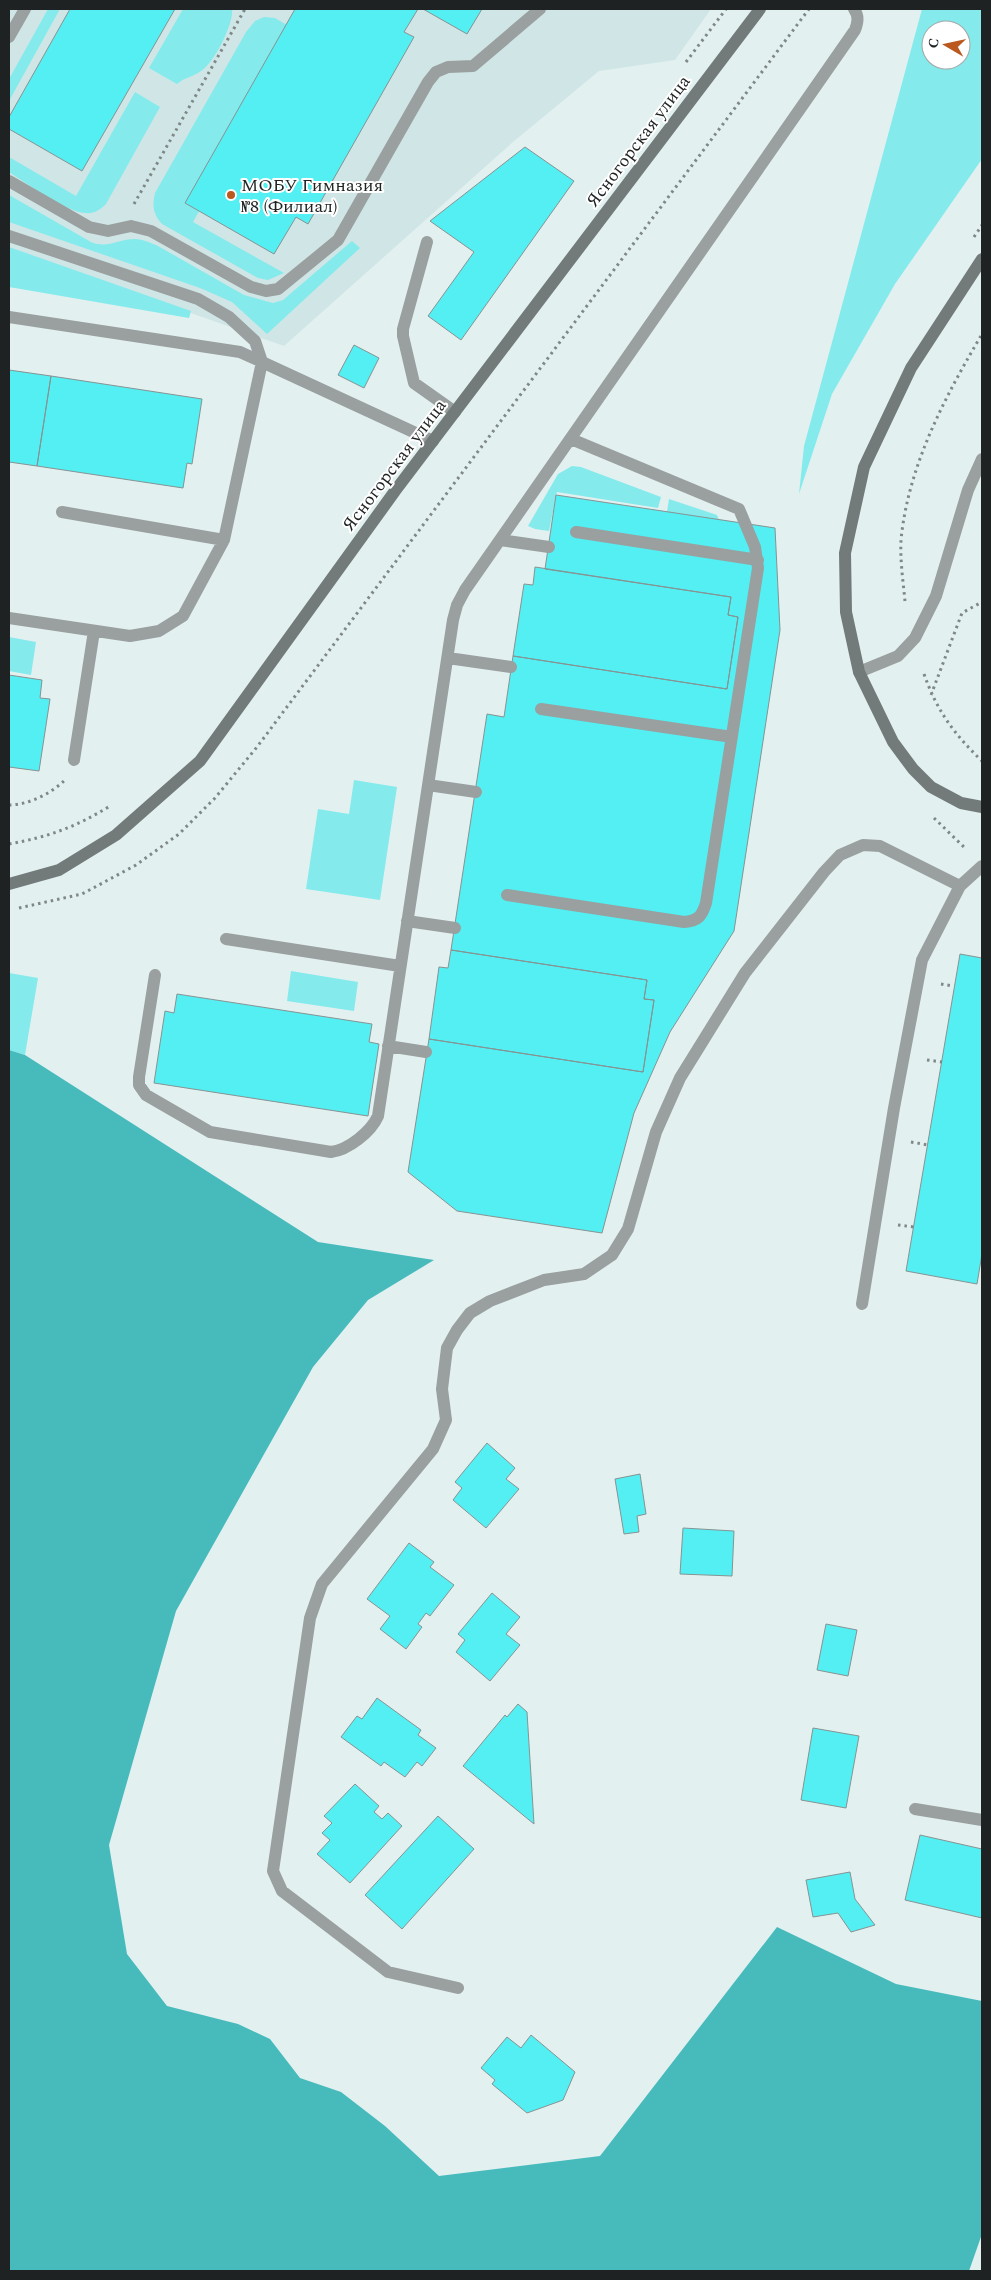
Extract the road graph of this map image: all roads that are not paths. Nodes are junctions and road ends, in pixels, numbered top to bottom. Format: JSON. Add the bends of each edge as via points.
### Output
{"nodes":[{"id":1,"x":25,"y":9,"type":"edge"},
{"id":2,"x":540,"y":9,"type":"edge"},
{"id":3,"x":760,"y":9,"type":"edge"},
{"id":4,"x":854,"y":9,"type":"edge"},
{"id":5,"x":9,"y":37,"type":"edge"},
{"id":6,"x":9,"y":181,"type":"edge"},
{"id":7,"x":9,"y":236,"type":"edge"},
{"id":8,"x":427,"y":242,"type":"dead end"},
{"id":9,"x":982,"y":259,"type":"edge"},
{"id":10,"x":9,"y":317,"type":"edge"},
{"id":11,"x":262,"y":362,"type":"junction"},
{"id":12,"x":455,"y":412,"type":"junction"},
{"id":13,"x":571,"y":439,"type":"junction"},
{"id":14,"x":433,"y":441,"type":"junction"},
{"id":15,"x":982,"y":459,"type":"edge"},
{"id":16,"x":62,"y":512,"type":"dead end"},
{"id":17,"x":576,"y":532,"type":"dead end"},
{"id":18,"x":224,"y":540,"type":"junction"},
{"id":19,"x":500,"y":540,"type":"junction"},
{"id":20,"x":549,"y":547,"type":"dead end"},
{"id":21,"x":758,"y":560,"type":"junction"},
{"id":22,"x":9,"y":618,"type":"edge"},
{"id":23,"x":94,"y":631,"type":"junction"},
{"id":24,"x":448,"y":658,"type":"junction"},
{"id":25,"x":511,"y":667,"type":"dead end"},
{"id":26,"x":860,"y":672,"type":"junction"},
{"id":27,"x":541,"y":709,"type":"dead end"},
{"id":28,"x":732,"y":737,"type":"junction"},
{"id":29,"x":74,"y":760,"type":"road end"},
{"id":30,"x":428,"y":785,"type":"junction"},
{"id":31,"x":476,"y":792,"type":"dead end"},
{"id":32,"x":982,"y":807,"type":"edge"},
{"id":33,"x":982,"y":866,"type":"edge"},
{"id":34,"x":9,"y":884,"type":"edge"},
{"id":35,"x":960,"y":886,"type":"junction"},
{"id":36,"x":507,"y":895,"type":"dead end"},
{"id":37,"x":407,"y":921,"type":"junction"},
{"id":38,"x":455,"y":928,"type":"dead end"},
{"id":39,"x":226,"y":940,"type":"dead end"},
{"id":40,"x":400,"y":966,"type":"junction"},
{"id":41,"x":155,"y":975,"type":"dead end"},
{"id":42,"x":388,"y":1046,"type":"junction"},
{"id":43,"x":426,"y":1052,"type":"dead end"},
{"id":44,"x":862,"y":1304,"type":"dead end"},
{"id":45,"x":915,"y":1808,"type":"dead end"},
{"id":46,"x":982,"y":1820,"type":"edge"},
{"id":47,"x":458,"y":1988,"type":"dead end"}],
"edges":[{"from":1,"to":5,"type":"street"},
{"from":2,"to":6,"type":"street","via":[[473,66],[448,67],[436,72],[338,240],[278,289],[266,291],[251,287],[151,231],[131,226],[108,230],[89,228]]},
{"from":3,"to":12,"type":"street","name":"Ясногорская улица"},
{"from":4,"to":13,"type":"street","via":[[858,21],[856,30]]},
{"from":7,"to":11,"type":"street","via":[[198,299],[229,317],[255,341]]},
{"from":8,"to":12,"type":"street","via":[[403,336],[414,383]]},
{"from":9,"to":26,"type":"street","via":[[911,368],[864,467],[845,553],[846,612]]},
{"from":10,"to":11,"type":"street","via":[[240,352]]},
{"from":11,"to":14,"type":"street"},
{"from":11,"to":18,"type":"street"},
{"from":12,"to":14,"type":"street","name":"Ясногорская улица"},
{"from":13,"to":19,"type":"street"},
{"from":13,"to":21,"type":"street","via":[[739,509]]},
{"from":14,"to":34,"type":"street","name":"Ясногорская улица","via":[[200,761],[116,835],[59,870]]},
{"from":15,"to":26,"type":"street","via":[[968,490],[936,596],[914,638],[898,656]]},
{"from":16,"to":18,"type":"street"},
{"from":17,"to":21,"type":"street"},
{"from":18,"to":23,"type":"street","via":[[183,616],[159,631],[130,636]]},
{"from":19,"to":20,"type":"street"},
{"from":19,"to":24,"type":"street","via":[[457,605]]},
{"from":21,"to":28,"type":"street"},
{"from":22,"to":23,"type":"street"},
{"from":23,"to":29,"type":"street"},
{"from":24,"to":25,"type":"street"},
{"from":24,"to":30,"type":"street"},
{"from":26,"to":32,"type":"street","via":[[894,742],[913,769],[931,787],[946,796]]},
{"from":27,"to":28,"type":"street"},
{"from":28,"to":36,"type":"street","via":[[706,903],[702,914],[694,921]]},
{"from":30,"to":31,"type":"street"},
{"from":30,"to":37,"type":"street"},
{"from":33,"to":35,"type":"street"},
{"from":35,"to":44,"type":"street","via":[[922,960]]},
{"from":35,"to":47,"type":"street","via":[[880,846],[863,845],[840,855],[824,872],[745,973],[680,1078],[656,1132],[628,1229],[612,1255],[584,1274],[544,1280],[490,1301],[470,1313],[447,1348],[442,1389],[446,1420],[433,1449],[322,1584],[310,1618],[273,1871],[282,1891],[388,1972]]},
{"from":37,"to":38,"type":"street"},
{"from":37,"to":40,"type":"street"},
{"from":39,"to":40,"type":"street"},
{"from":40,"to":42,"type":"street"},
{"from":41,"to":42,"type":"street","via":[[139,1085],[146,1095],[210,1132],[338,1151],[375,1124]]},
{"from":42,"to":43,"type":"street"},
{"from":45,"to":46,"type":"street"}]}
